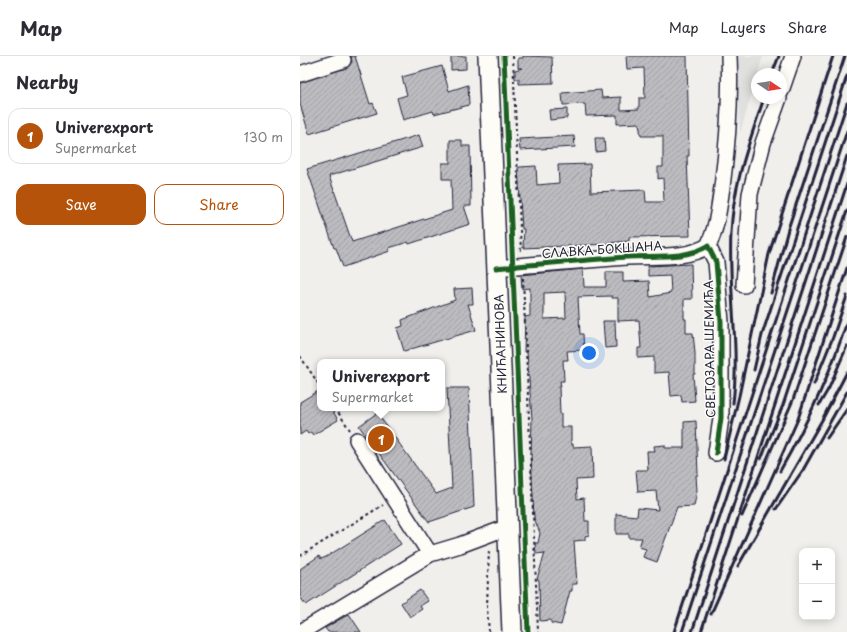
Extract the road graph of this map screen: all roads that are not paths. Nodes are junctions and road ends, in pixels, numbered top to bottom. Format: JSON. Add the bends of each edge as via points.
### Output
{"nodes":[{"id":1,"x":488,"y":56,"type":"edge"},
{"id":2,"x":729,"y":56,"type":"edge"},
{"id":3,"x":793,"y":56,"type":"edge"},
{"id":4,"x":343,"y":60,"type":"dead end"},
{"id":5,"x":300,"y":74,"type":"edge"},
{"id":6,"x":787,"y":74,"type":"edge"},
{"id":7,"x":776,"y":104,"type":"edge"},
{"id":8,"x":708,"y":246,"type":"junction"},
{"id":9,"x":496,"y":268,"type":"junction"},
{"id":10,"x":744,"y":285,"type":"dead end"},
{"id":11,"x":357,"y":440,"type":"road end"},
{"id":12,"x":716,"y":453,"type":"dead end"},
{"id":13,"x":508,"y":527,"type":"junction"},
{"id":14,"x":430,"y":554,"type":"junction"},
{"id":15,"x":302,"y":632,"type":"edge"},
{"id":16,"x":512,"y":632,"type":"edge"}],
"edges":[{"from":1,"to":9,"type":"main road","name":"КНИЋАНИНОВА"},
{"from":2,"to":8,"type":"street","via":[[728,143],[714,234]]},
{"from":3,"to":6,"type":"street"},
{"from":4,"to":5,"type":"street"},
{"from":7,"to":10,"type":"street","via":[[750,194]]},
{"from":8,"to":9,"type":"street","name":"СЛАВКА БОКШАНА","via":[[689,254]]},
{"from":8,"to":12,"type":"street","name":"СВЕТОЗАРА ШЕМИЋА","via":[[716,262],[721,322],[721,418]]},
{"from":9,"to":13,"type":"main road","name":"КНИЋАНИНОВА"},
{"from":11,"to":14,"type":"street"},
{"from":13,"to":14,"type":"street"},
{"from":13,"to":16,"type":"main road","name":"КНИЋАНИНОВА"},
{"from":14,"to":15,"type":"street"}]}
